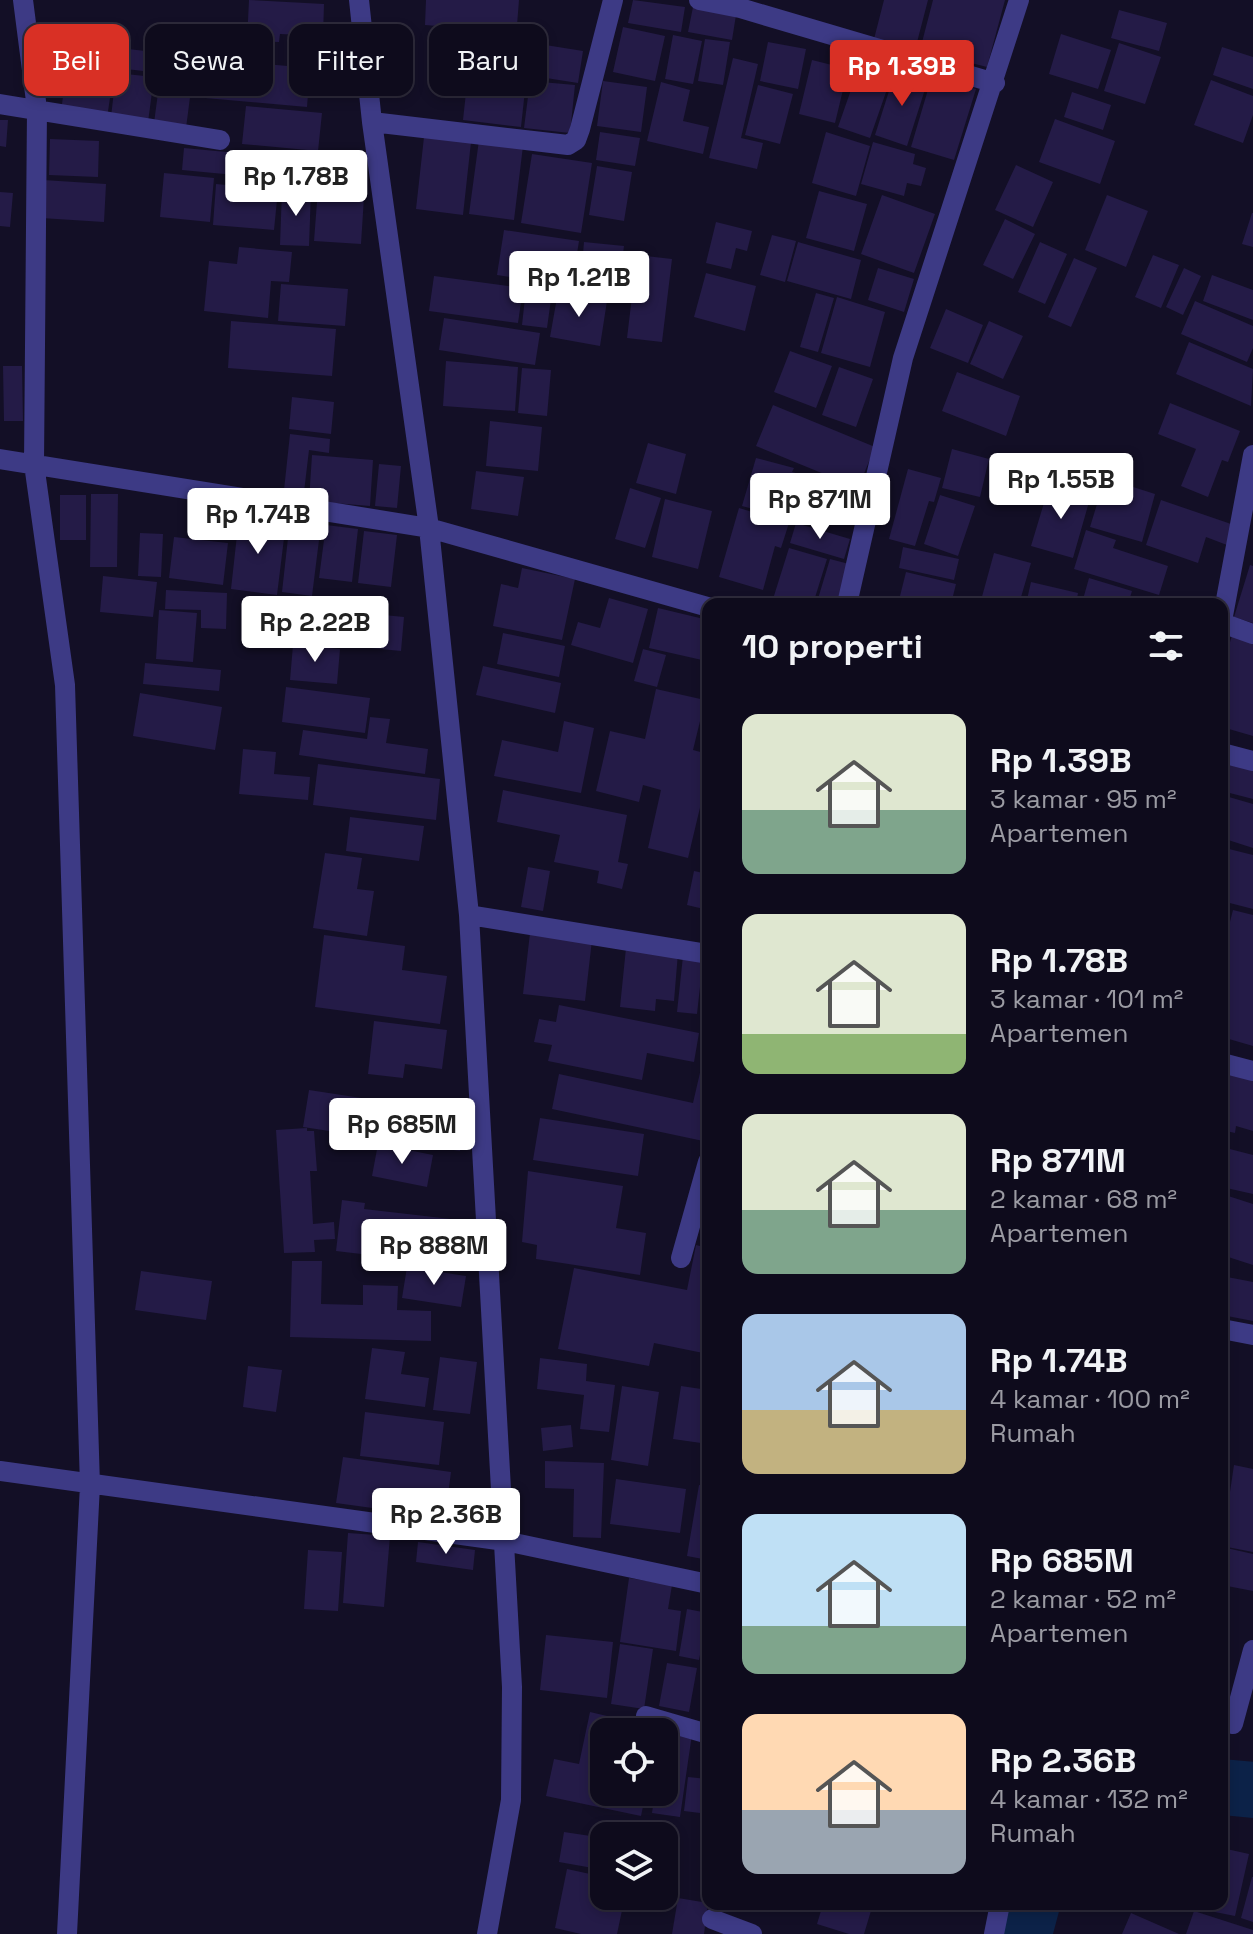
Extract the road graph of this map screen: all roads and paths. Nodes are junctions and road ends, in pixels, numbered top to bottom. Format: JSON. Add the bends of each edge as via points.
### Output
{"nodes":[{"id":1,"x":23,"y":0,"type":"edge"},
{"id":2,"x":359,"y":0,"type":"edge"},
{"id":3,"x":613,"y":0,"type":"edge"},
{"id":4,"x":699,"y":0,"type":"edge"},
{"id":5,"x":1019,"y":0,"type":"edge"},
{"id":6,"x":995,"y":83,"type":"junction"},
{"id":7,"x":0,"y":104,"type":"edge"},
{"id":8,"x":37,"y":109,"type":"junction"},
{"id":9,"x":372,"y":122,"type":"junction"},
{"id":10,"x":220,"y":140,"type":"dead end"},
{"id":11,"x":1253,"y":455,"type":"edge"},
{"id":12,"x":0,"y":459,"type":"edge"},
{"id":13,"x":34,"y":464,"type":"junction"},
{"id":14,"x":1249,"y":496,"type":"edge"},
{"id":15,"x":429,"y":528,"type":"junction"},
{"id":16,"x":848,"y":598,"type":"edge"},
{"id":17,"x":1227,"y":598,"type":"edge"},
{"id":18,"x":702,"y":605,"type":"edge"},
{"id":19,"x":1228,"y":624,"type":"edge"},
{"id":20,"x":1253,"y":634,"type":"edge"},
{"id":21,"x":1228,"y":755,"type":"edge"},
{"id":22,"x":1253,"y":761,"type":"edge"},
{"id":23,"x":469,"y":915,"type":"junction"},
{"id":24,"x":702,"y":953,"type":"edge"},
{"id":25,"x":1228,"y":1065,"type":"edge"},
{"id":26,"x":1253,"y":1071,"type":"edge"},
{"id":27,"x":702,"y":1183,"type":"edge"},
{"id":28,"x":681,"y":1258,"type":"dead end"},
{"id":29,"x":1228,"y":1330,"type":"edge"},
{"id":30,"x":1253,"y":1335,"type":"edge"},
{"id":31,"x":0,"y":1471,"type":"edge"},
{"id":32,"x":90,"y":1485,"type":"junction"},
{"id":33,"x":505,"y":1541,"type":"junction"},
{"id":34,"x":702,"y":1583,"type":"edge"},
{"id":35,"x":1253,"y":1650,"type":"edge"},
{"id":36,"x":646,"y":1716,"type":"dead end"},
{"id":37,"x":1236,"y":1725,"type":"edge"},
{"id":38,"x":702,"y":1732,"type":"edge"},
{"id":39,"x":999,"y":1910,"type":"edge"},
{"id":40,"x":712,"y":1919,"type":"dead end"},
{"id":41,"x":67,"y":1934,"type":"edge"},
{"id":42,"x":487,"y":1934,"type":"edge"},
{"id":43,"x":752,"y":1934,"type":"edge"},
{"id":44,"x":994,"y":1934,"type":"edge"}],
"edges":[{"from":1,"to":8,"type":"street"},
{"from":2,"to":9,"type":"street"},
{"from":3,"to":9,"type":"street","via":[[580,129],[568,145]]},
{"from":4,"to":6,"type":"street"},
{"from":5,"to":6,"type":"street"},
{"from":6,"to":16,"type":"street","via":[[903,358]]},
{"from":7,"to":8,"type":"street"},
{"from":8,"to":10,"type":"street"},
{"from":8,"to":13,"type":"street"},
{"from":9,"to":15,"type":"street"},
{"from":11,"to":14,"type":"street"},
{"from":12,"to":13,"type":"street"},
{"from":13,"to":15,"type":"street"},
{"from":13,"to":32,"type":"street","via":[[65,685]]},
{"from":14,"to":17,"type":"street"},
{"from":15,"to":18,"type":"street"},
{"from":15,"to":23,"type":"street"},
{"from":19,"to":20,"type":"street"},
{"from":21,"to":22,"type":"street"},
{"from":23,"to":24,"type":"street"},
{"from":23,"to":33,"type":"street"},
{"from":25,"to":26,"type":"street"},
{"from":27,"to":28,"type":"street"},
{"from":29,"to":30,"type":"street"},
{"from":31,"to":32,"type":"street"},
{"from":32,"to":33,"type":"street"},
{"from":32,"to":41,"type":"street"},
{"from":33,"to":34,"type":"street"},
{"from":33,"to":42,"type":"street","via":[[511,1800]]},
{"from":35,"to":37,"type":"street"},
{"from":36,"to":38,"type":"street"},
{"from":39,"to":44,"type":"street"},
{"from":40,"to":43,"type":"street"}]}
